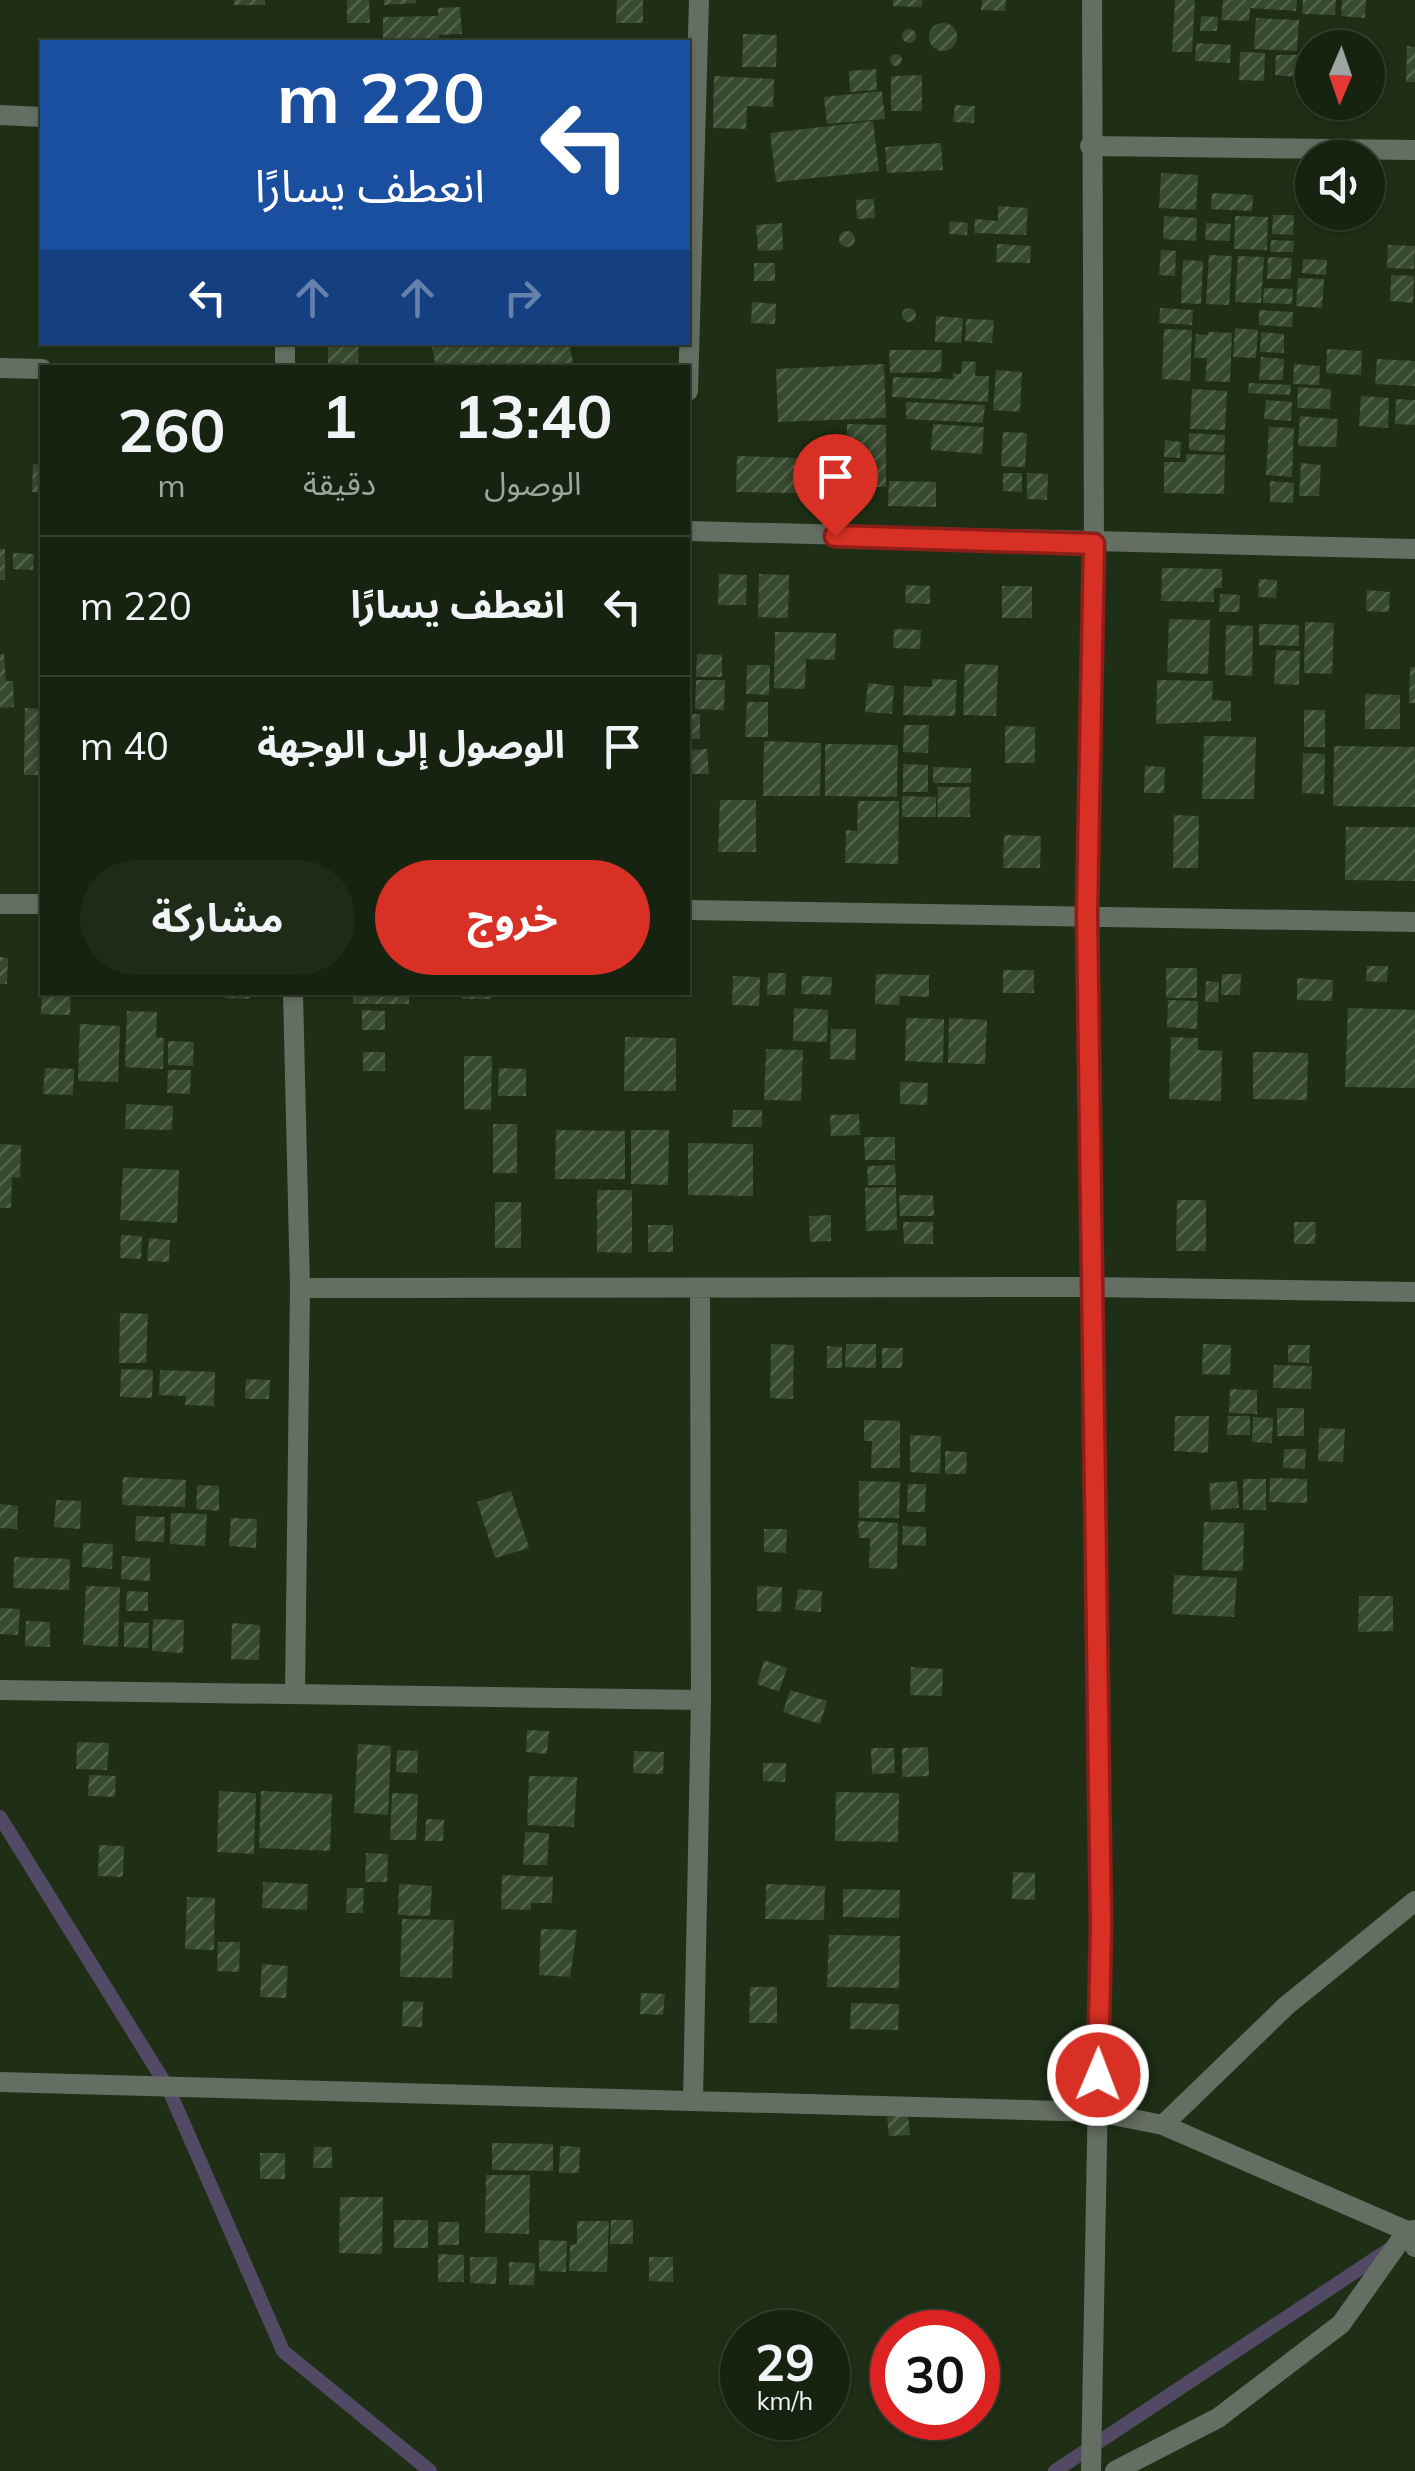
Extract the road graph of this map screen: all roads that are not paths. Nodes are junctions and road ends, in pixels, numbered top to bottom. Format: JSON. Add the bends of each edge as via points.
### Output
{"nodes":[{"id":1,"x":698,"y":0,"type":"edge"},
{"id":2,"x":1092,"y":0,"type":"edge"},
{"id":3,"x":0,"y":115,"type":"edge"},
{"id":4,"x":40,"y":117,"type":"edge"},
{"id":5,"x":692,"y":142,"type":"edge"},
{"id":6,"x":1090,"y":146,"type":"junction"},
{"id":7,"x":1415,"y":150,"type":"edge"},
{"id":8,"x":690,"y":266,"type":"edge"},
{"id":9,"x":0,"y":368,"type":"edge"},
{"id":10,"x":40,"y":369,"type":"edge"},
{"id":11,"x":690,"y":531,"type":"edge"},
{"id":12,"x":1094,"y":544,"type":"junction"},
{"id":13,"x":1415,"y":549,"type":"edge"},
{"id":14,"x":0,"y":904,"type":"edge"},
{"id":15,"x":40,"y":904,"type":"edge"},
{"id":16,"x":690,"y":910,"type":"edge"},
{"id":17,"x":1087,"y":913,"type":"junction"},
{"id":18,"x":1415,"y":922,"type":"edge"},
{"id":19,"x":293,"y":995,"type":"edge"},
{"id":20,"x":1092,"y":1287,"type":"junction"},
{"id":21,"x":300,"y":1288,"type":"junction"},
{"id":22,"x":700,"y":1288,"type":"junction"},
{"id":23,"x":1415,"y":1292,"type":"edge"},
{"id":24,"x":0,"y":1690,"type":"edge"},
{"id":25,"x":295,"y":1694,"type":"junction"},
{"id":26,"x":702,"y":1700,"type":"junction"},
{"id":27,"x":1415,"y":1901,"type":"edge"},
{"id":28,"x":0,"y":2082,"type":"edge"},
{"id":29,"x":693,"y":2101,"type":"junction"},
{"id":30,"x":1097,"y":2112,"type":"junction"},
{"id":31,"x":1163,"y":2125,"type":"junction"},
{"id":32,"x":1412,"y":2236,"type":"edge"},
{"id":33,"x":1091,"y":2471,"type":"edge"},
{"id":34,"x":1115,"y":2471,"type":"edge"}],
"edges":[{"from":1,"to":5,"type":"street"},
{"from":2,"to":6,"type":"street"},
{"from":3,"to":4,"type":"street"},
{"from":5,"to":8,"type":"street"},
{"from":6,"to":7,"type":"street"},
{"from":6,"to":12,"type":"street"},
{"from":9,"to":10,"type":"street"},
{"from":11,"to":12,"type":"street"},
{"from":12,"to":13,"type":"street"},
{"from":12,"to":17,"type":"street"},
{"from":14,"to":15,"type":"street"},
{"from":16,"to":17,"type":"street"},
{"from":17,"to":18,"type":"street"},
{"from":17,"to":20,"type":"street"},
{"from":19,"to":21,"type":"street"},
{"from":20,"to":22,"type":"street"},
{"from":20,"to":23,"type":"street"},
{"from":20,"to":30,"type":"street","via":[[1101,1926]]},
{"from":21,"to":22,"type":"street"},
{"from":21,"to":25,"type":"street"},
{"from":22,"to":26,"type":"street"},
{"from":24,"to":25,"type":"street"},
{"from":25,"to":26,"type":"street"},
{"from":26,"to":29,"type":"street"},
{"from":27,"to":31,"type":"street","via":[[1286,2006]]},
{"from":28,"to":29,"type":"street"},
{"from":29,"to":30,"type":"street"},
{"from":30,"to":31,"type":"street"},
{"from":30,"to":33,"type":"street"},
{"from":31,"to":32,"type":"street"},
{"from":32,"to":34,"type":"street","via":[[1341,2324],[1218,2418]]}]}
